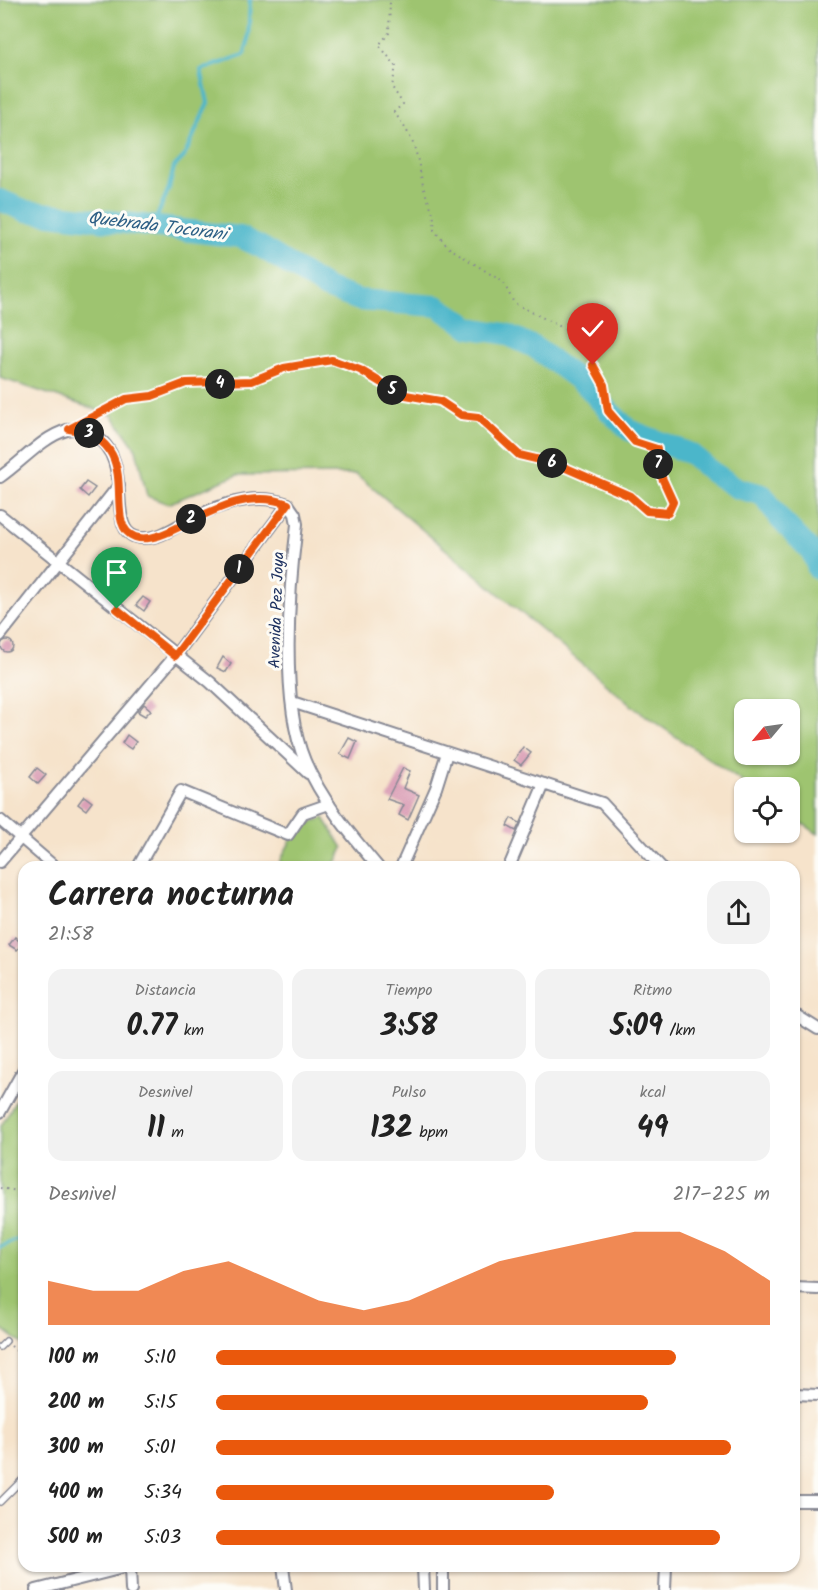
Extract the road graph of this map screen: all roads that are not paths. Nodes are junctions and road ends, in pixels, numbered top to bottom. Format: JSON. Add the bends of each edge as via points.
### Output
{"nodes":[{"id":1,"x":0,"y":477,"type":"edge"},
{"id":2,"x":119,"y":485,"type":"junction"},
{"id":3,"x":288,"y":504,"type":"junction"},
{"id":4,"x":0,"y":516,"type":"edge"},
{"id":5,"x":59,"y":563,"type":"junction"},
{"id":6,"x":0,"y":636,"type":"edge"},
{"id":7,"x":175,"y":656,"type":"junction"},
{"id":8,"x":292,"y":702,"type":"junction"},
{"id":9,"x":447,"y":753,"type":"junction"},
{"id":10,"x":315,"y":780,"type":"junction"},
{"id":11,"x":544,"y":784,"type":"junction"},
{"id":12,"x":329,"y":804,"type":"junction"},
{"id":13,"x":0,"y":820,"type":"edge"},
{"id":14,"x":20,"y":837,"type":"junction"},
{"id":15,"x":48,"y":861,"type":"edge"},
{"id":16,"x":141,"y":861,"type":"edge"},
{"id":17,"x":373,"y":861,"type":"edge"},
{"id":18,"x":404,"y":861,"type":"edge"},
{"id":19,"x":512,"y":861,"type":"edge"},
{"id":20,"x":655,"y":861,"type":"edge"},
{"id":21,"x":0,"y":862,"type":"edge"},
{"id":22,"x":800,"y":1018,"type":"edge"},
{"id":23,"x":818,"y":1029,"type":"edge"},
{"id":24,"x":18,"y":1080,"type":"edge"},
{"id":25,"x":0,"y":1112,"type":"edge"},
{"id":26,"x":800,"y":1288,"type":"edge"},
{"id":27,"x":818,"y":1289,"type":"edge"},
{"id":28,"x":6,"y":1341,"type":"dead end"},
{"id":29,"x":0,"y":1347,"type":"edge"},
{"id":30,"x":800,"y":1394,"type":"edge"},
{"id":31,"x":818,"y":1395,"type":"edge"},
{"id":32,"x":18,"y":1484,"type":"edge"},
{"id":33,"x":800,"y":1501,"type":"edge"},
{"id":34,"x":818,"y":1501,"type":"edge"},
{"id":35,"x":0,"y":1503,"type":"edge"},
{"id":36,"x":106,"y":1572,"type":"edge"},
{"id":37,"x":130,"y":1572,"type":"edge"},
{"id":38,"x":284,"y":1572,"type":"edge"},
{"id":39,"x":423,"y":1572,"type":"edge"},
{"id":40,"x":443,"y":1572,"type":"edge"},
{"id":41,"x":666,"y":1572,"type":"edge"},
{"id":42,"x":36,"y":1590,"type":"edge"},
{"id":43,"x":131,"y":1590,"type":"edge"},
{"id":44,"x":286,"y":1590,"type":"edge"},
{"id":45,"x":424,"y":1590,"type":"edge"},
{"id":46,"x":443,"y":1590,"type":"edge"},
{"id":47,"x":665,"y":1590,"type":"edge"}],
"edges":[{"from":1,"to":2,"type":"street","via":[[69,429],[84,431],[108,447],[116,461]]},
{"from":2,"to":3,"type":"street","via":[[124,529],[134,537],[150,539],[215,508],[240,501],[261,498]]},
{"from":2,"to":5,"type":"street"},
{"from":3,"to":7,"type":"street"},
{"from":3,"to":8,"type":"street","name":"Avenida Pez Joya","via":[[297,525],[291,589]]},
{"from":4,"to":5,"type":"street"},
{"from":5,"to":6,"type":"street"},
{"from":5,"to":7,"type":"street"},
{"from":7,"to":10,"type":"street","via":[[210,682]]},
{"from":7,"to":14,"type":"street"},
{"from":8,"to":9,"type":"street"},
{"from":8,"to":10,"type":"street","name":"Avenida Pez Joya","via":[[297,740]]},
{"from":9,"to":11,"type":"street"},
{"from":9,"to":18,"type":"street"},
{"from":10,"to":12,"type":"street","name":"Avenida Pez Joya"},
{"from":11,"to":19,"type":"street"},
{"from":11,"to":20,"type":"street","via":[[602,803]]},
{"from":12,"to":16,"type":"street","via":[[303,813],[288,835],[181,791]]},
{"from":12,"to":17,"type":"street","name":"Avenida Pez Joya"},
{"from":13,"to":14,"type":"street"},
{"from":14,"to":15,"type":"street"},
{"from":14,"to":21,"type":"street"},
{"from":22,"to":23,"type":"street"},
{"from":24,"to":25,"type":"street"},
{"from":26,"to":27,"type":"street"},
{"from":28,"to":29,"type":"lane"},
{"from":30,"to":31,"type":"street"},
{"from":32,"to":35,"type":"lane"},
{"from":33,"to":34,"type":"street"},
{"from":36,"to":42,"type":"street"},
{"from":37,"to":43,"type":"street"},
{"from":38,"to":44,"type":"street"},
{"from":39,"to":45,"type":"street"},
{"from":40,"to":46,"type":"street"},
{"from":41,"to":47,"type":"street"}]}
